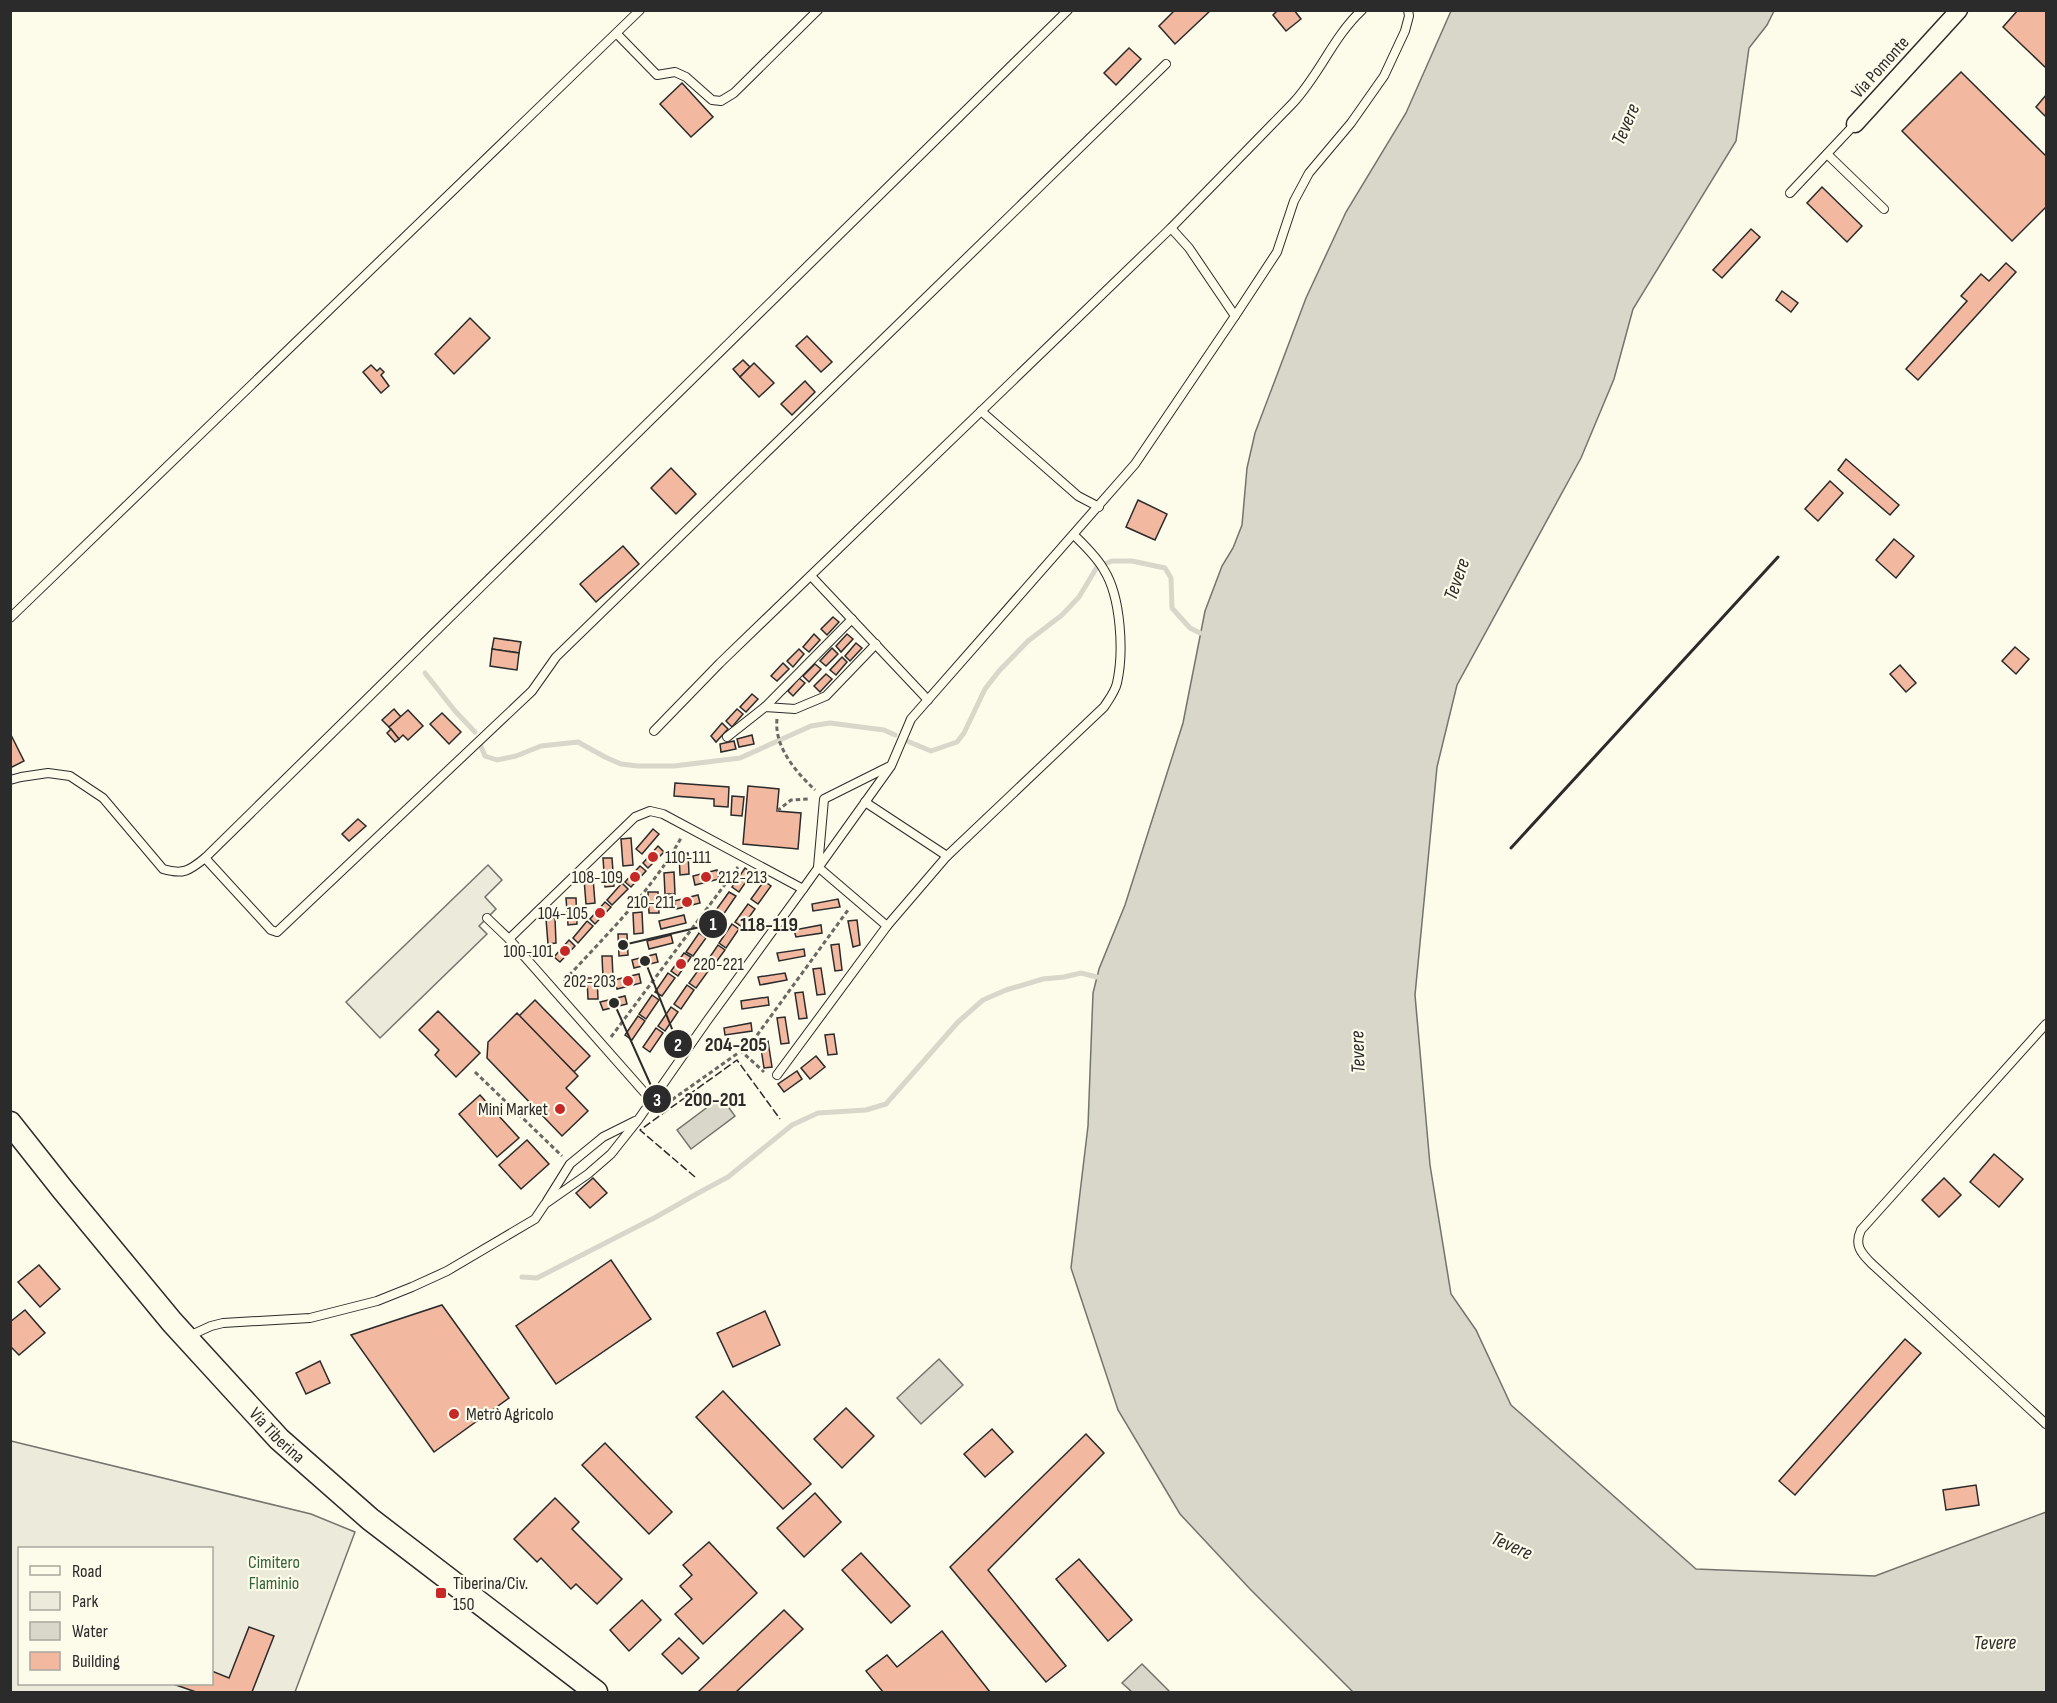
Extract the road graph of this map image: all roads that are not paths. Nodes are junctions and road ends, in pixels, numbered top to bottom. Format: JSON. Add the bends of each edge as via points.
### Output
{"nodes":[{"id":1,"x":640,"y":10,"type":"edge"},
{"id":2,"x":818,"y":10,"type":"edge"},
{"id":3,"x":1068,"y":10,"type":"edge"},
{"id":4,"x":1362,"y":10,"type":"edge"},
{"id":5,"x":1408,"y":10,"type":"edge"},
{"id":6,"x":1959,"y":10,"type":"edge"},
{"id":7,"x":617,"y":34,"type":"junction"},
{"id":8,"x":1166,"y":64,"type":"dead end"},
{"id":9,"x":1855,"y":124,"type":"joint"},
{"id":10,"x":1827,"y":154,"type":"junction"},
{"id":11,"x":1790,"y":194,"type":"dead end"},
{"id":12,"x":1884,"y":209,"type":"dead end"},
{"id":13,"x":1171,"y":228,"type":"junction"},
{"id":14,"x":1234,"y":316,"type":"junction"},
{"id":15,"x":981,"y":411,"type":"junction"},
{"id":16,"x":1099,"y":507,"type":"junction"},
{"id":17,"x":1074,"y":535,"type":"junction"},
{"id":18,"x":811,"y":576,"type":"junction"},
{"id":19,"x":10,"y":618,"type":"edge"},
{"id":20,"x":852,"y":619,"type":"junction"},
{"id":21,"x":876,"y":644,"type":"junction"},
{"id":22,"x":928,"y":700,"type":"junction"},
{"id":23,"x":765,"y":707,"type":"junction"},
{"id":24,"x":654,"y":731,"type":"dead end"},
{"id":25,"x":727,"y":737,"type":"dead end"},
{"id":26,"x":891,"y":766,"type":"junction"},
{"id":27,"x":10,"y":780,"type":"edge"},
{"id":28,"x":865,"y":802,"type":"junction"},
{"id":29,"x":947,"y":856,"type":"junction"},
{"id":30,"x":205,"y":858,"type":"junction"},
{"id":31,"x":818,"y":867,"type":"junction"},
{"id":32,"x":803,"y":889,"type":"junction"},
{"id":33,"x":487,"y":918,"type":"dead end"},
{"id":34,"x":887,"y":926,"type":"junction"},
{"id":35,"x":509,"y":939,"type":"junction"},
{"id":36,"x":2046,"y":1024,"type":"edge"},
{"id":37,"x":777,"y":1075,"type":"road end"},
{"id":38,"x":651,"y":1100,"type":"junction"},
{"id":39,"x":638,"y":1120,"type":"junction"},
{"id":40,"x":10,"y":1123,"type":"edge"},
{"id":41,"x":545,"y":1204,"type":"junction"},
{"id":42,"x":186,"y":1337,"type":"junction"},
{"id":43,"x":2046,"y":1424,"type":"edge"},
{"id":44,"x":596,"y":1692,"type":"edge"}],
"edges":[{"from":1,"to":7,"type":"lane"},
{"from":2,"to":7,"type":"lane","via":[[734,93],[720,101],[712,100],[675,72],[657,75]]},
{"from":3,"to":30,"type":"lane"},
{"from":4,"to":13,"type":"lane","via":[[1341,32],[1300,96]]},
{"from":5,"to":14,"type":"lane","via":[[1405,31],[1384,76],[1304,182],[1277,252]]},
{"from":6,"to":9,"type":"street","name":"Via Pomonte"},
{"from":7,"to":19,"type":"lane"},
{"from":8,"to":30,"type":"lane","via":[[556,657],[532,691],[287,924],[277,932],[271,930]]},
{"from":9,"to":10,"type":"lane"},
{"from":10,"to":11,"type":"lane"},
{"from":10,"to":12,"type":"lane"},
{"from":13,"to":14,"type":"lane"},
{"from":13,"to":15,"type":"lane"},
{"from":14,"to":16,"type":"lane","via":[[1135,464]]},
{"from":15,"to":16,"type":"lane","via":[[1078,496]]},
{"from":15,"to":18,"type":"lane"},
{"from":16,"to":17,"type":"lane"},
{"from":17,"to":22,"type":"lane"},
{"from":17,"to":29,"type":"lane","via":[[1092,552],[1113,588],[1120,639],[1114,693],[1104,707]]},
{"from":18,"to":20,"type":"lane"},
{"from":18,"to":24,"type":"lane"},
{"from":20,"to":21,"type":"lane"},
{"from":20,"to":23,"type":"lane"},
{"from":21,"to":22,"type":"lane"},
{"from":21,"to":23,"type":"lane","via":[[826,696],[795,709]]},
{"from":22,"to":26,"type":"lane","via":[[911,719]]},
{"from":23,"to":25,"type":"lane"},
{"from":26,"to":28,"type":"lane"},
{"from":26,"to":31,"type":"lane","via":[[824,799]]},
{"from":27,"to":30,"type":"lane","via":[[48,773],[70,776],[102,798],[163,868],[177,873]]},
{"from":28,"to":29,"type":"lane"},
{"from":28,"to":31,"type":"lane"},
{"from":29,"to":34,"type":"lane"},
{"from":31,"to":32,"type":"lane"},
{"from":31,"to":34,"type":"lane"},
{"from":32,"to":35,"type":"lane","via":[[663,814],[650,811],[635,817]]},
{"from":32,"to":38,"type":"lane"},
{"from":33,"to":35,"type":"lane"},
{"from":34,"to":37,"type":"lane"},
{"from":35,"to":38,"type":"lane"},
{"from":36,"to":43,"type":"lane","via":[[1861,1230],[1857,1242],[1871,1263]]},
{"from":38,"to":39,"type":"lane"},
{"from":39,"to":41,"type":"lane","via":[[611,1154]]},
{"from":39,"to":41,"type":"lane","via":[[603,1137],[570,1164]]},
{"from":40,"to":42,"type":"main road","name":"Via Tiberina"},
{"from":41,"to":42,"type":"lane","via":[[535,1219],[491,1246],[447,1271],[377,1301],[310,1318],[223,1323]]},
{"from":42,"to":44,"type":"main road","name":"Via Tiberina","via":[[267,1426],[324,1480]]}]}
